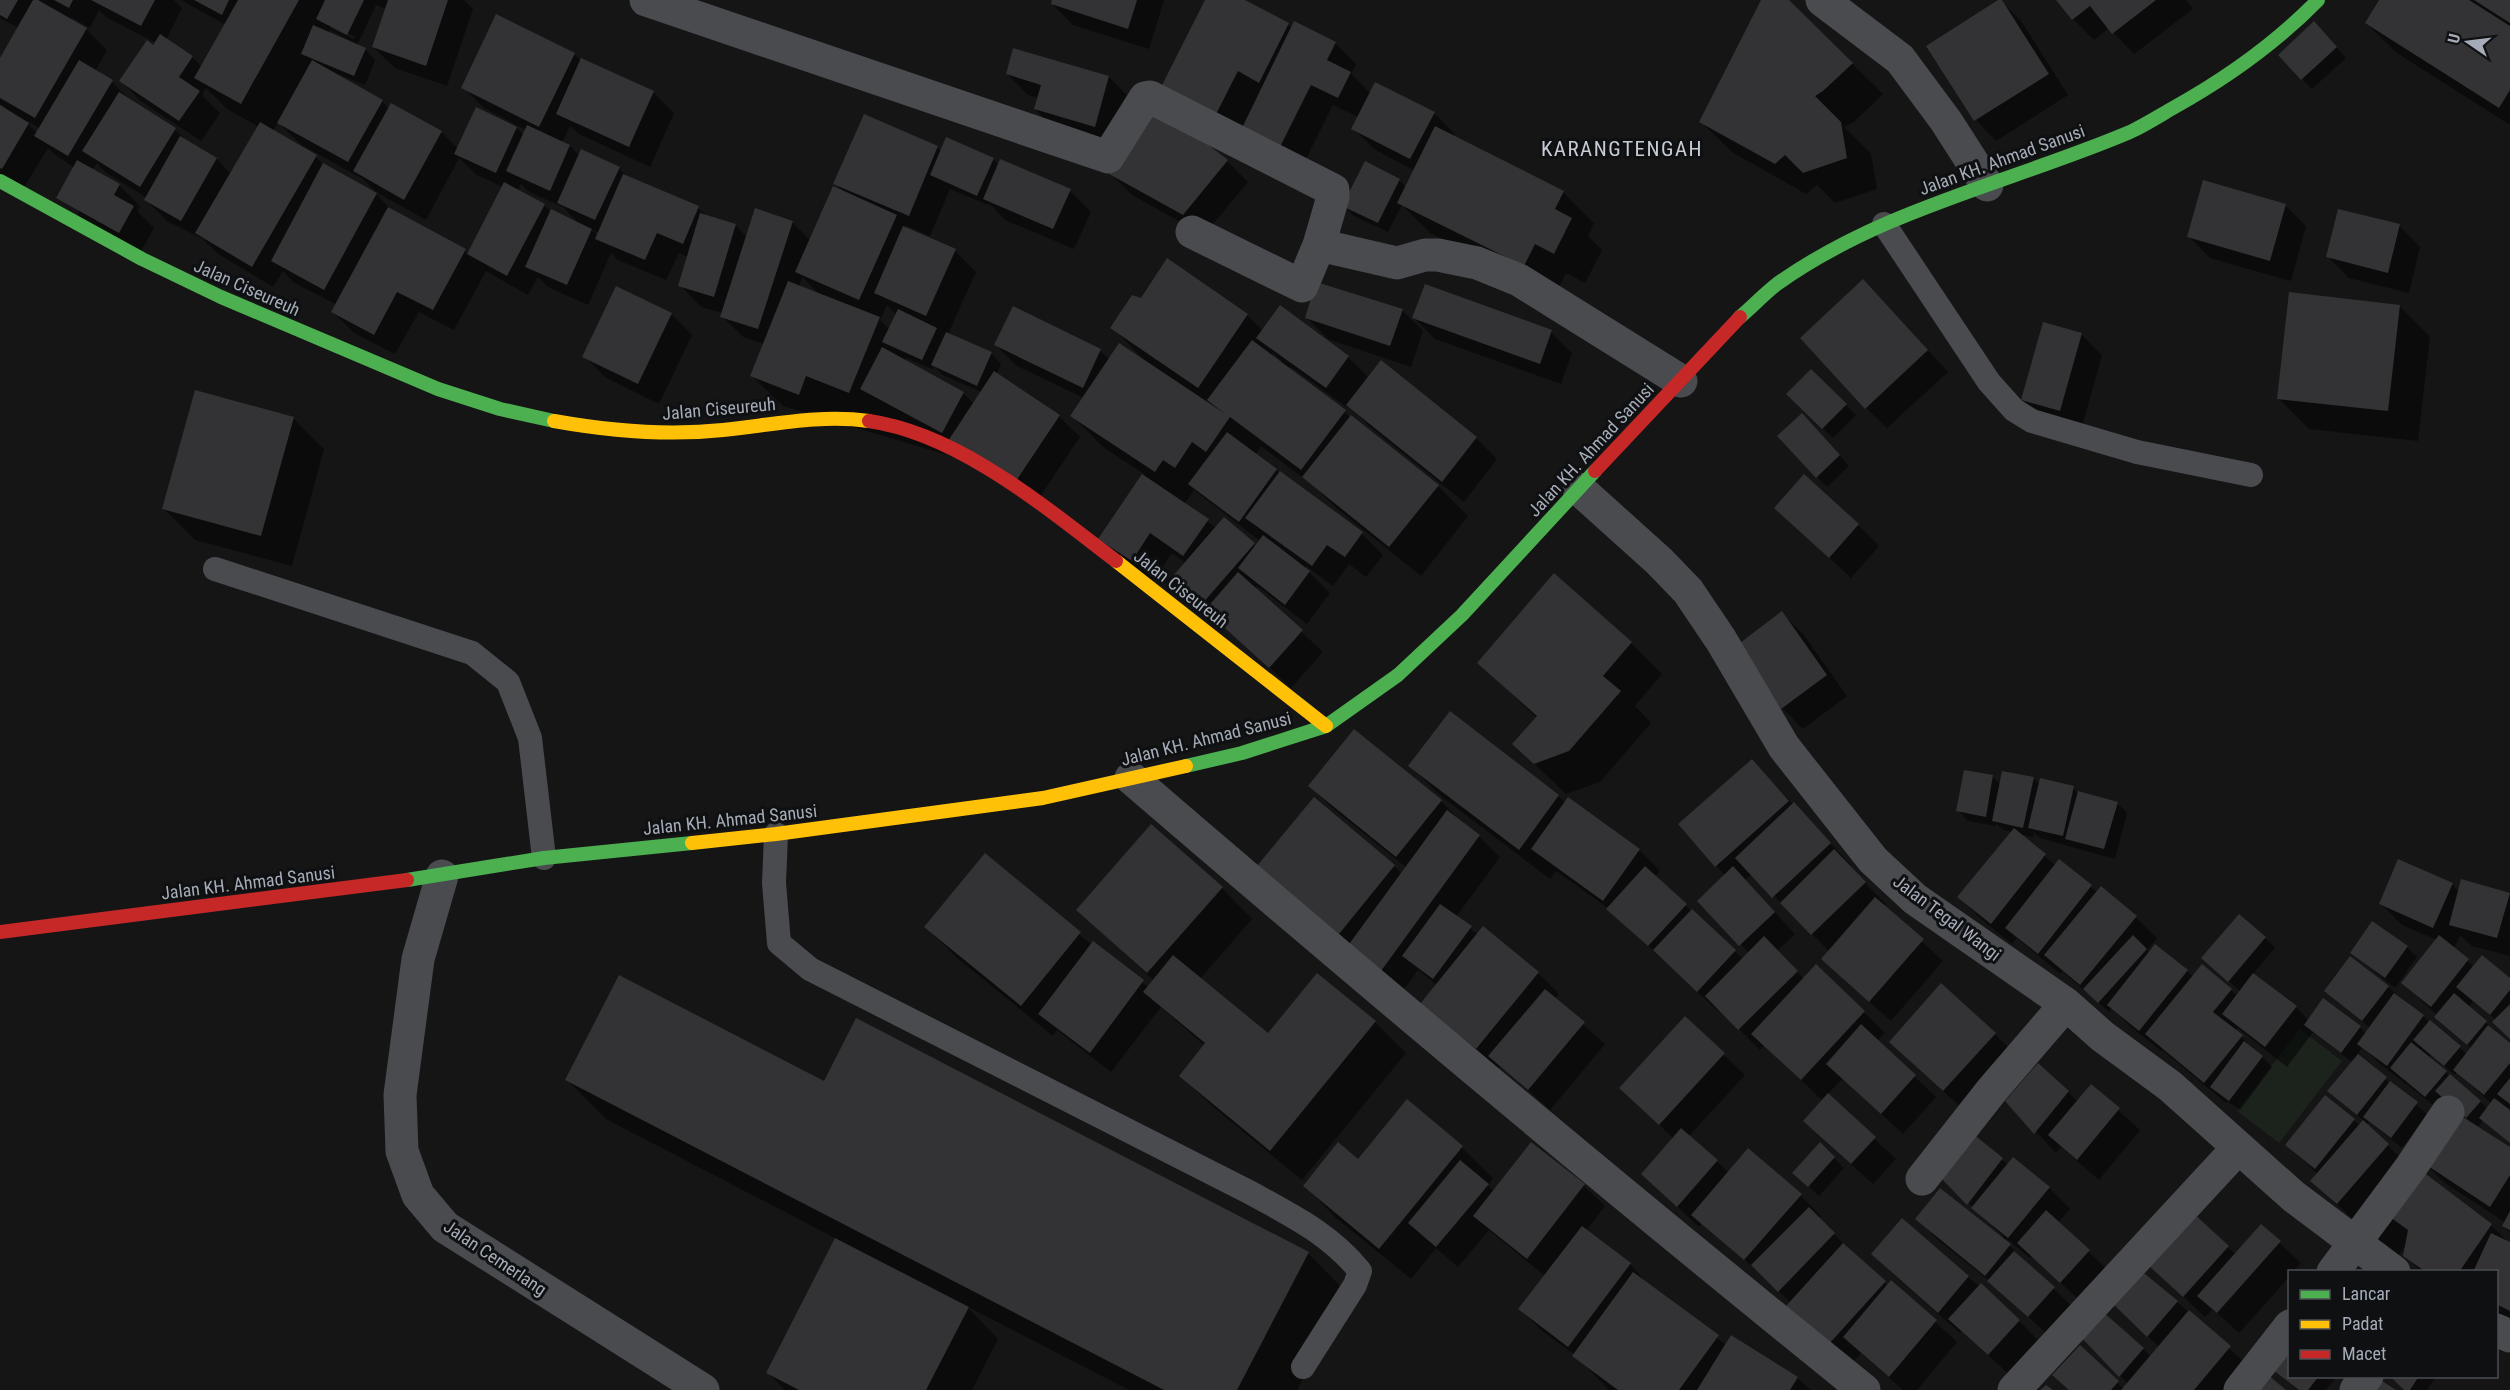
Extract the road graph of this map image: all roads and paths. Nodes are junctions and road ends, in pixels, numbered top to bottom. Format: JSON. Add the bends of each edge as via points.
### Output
{"nodes":[{"id":1,"x":646,"y":0,"type":"edge"},
{"id":2,"x":1822,"y":0,"type":"edge"},
{"id":3,"x":2318,"y":0,"type":"edge"},
{"id":4,"x":0,"y":181,"type":"edge"},
{"id":5,"x":1987,"y":185,"type":"junction"},
{"id":6,"x":1884,"y":224,"type":"junction"},
{"id":7,"x":1192,"y":232,"type":"dead end"},
{"id":8,"x":1319,"y":245,"type":"junction"},
{"id":9,"x":1681,"y":381,"type":"junction"},
{"id":10,"x":2251,"y":476,"type":"dead end"},
{"id":11,"x":1578,"y":489,"type":"junction"},
{"id":12,"x":215,"y":569,"type":"dead end"},
{"id":13,"x":1326,"y":726,"type":"junction"},
{"id":14,"x":1131,"y":778,"type":"junction"},
{"id":15,"x":776,"y":834,"type":"junction"},
{"id":16,"x":544,"y":858,"type":"junction"},
{"id":17,"x":442,"y":876,"type":"junction"},
{"id":18,"x":0,"y":932,"type":"edge"},
{"id":19,"x":2066,"y":1004,"type":"junction"},
{"id":20,"x":2448,"y":1112,"type":"dead end"},
{"id":21,"x":2238,"y":1148,"type":"junction"},
{"id":22,"x":1922,"y":1179,"type":"dead end"},
{"id":23,"x":2355,"y":1243,"type":"junction"},
{"id":24,"x":2334,"y":1270,"type":"edge"},
{"id":25,"x":2391,"y":1270,"type":"edge"},
{"id":26,"x":2288,"y":1327,"type":"edge"},
{"id":27,"x":1302,"y":1367,"type":"dead end"},
{"id":28,"x":2366,"y":1378,"type":"edge"},
{"id":29,"x":703,"y":1390,"type":"edge"},
{"id":30,"x":1864,"y":1390,"type":"edge"},
{"id":31,"x":2014,"y":1390,"type":"edge"},
{"id":32,"x":2240,"y":1390,"type":"edge"},
{"id":33,"x":2356,"y":1390,"type":"edge"}],
"edges":[{"from":1,"to":8,"type":"street","via":[[1108,158],[1145,98],[1150,97],[1333,189]]},
{"from":2,"to":5,"type":"street","via":[[1900,59]]},
{"from":3,"to":5,"type":"main road","name":"Jalan KH. Ahmad Sanusi","via":[[2246,64],[2131,131]]},
{"from":4,"to":13,"type":"main road","name":"Jalan Ciseureuh","via":[[165,271],[390,371],[487,405],[558,422],[642,433],[699,432],[829,417],[864,420],[908,431],[1021,490]]},
{"from":5,"to":6,"type":"main road","name":"Jalan KH. Ahmad Sanusi"},
{"from":6,"to":9,"type":"main road","name":"Jalan KH. Ahmad Sanusi","via":[[1776,285],[1727,329]]},
{"from":6,"to":10,"type":"lane","via":[[1989,382],[2014,410],[2032,421],[2137,452]]},
{"from":7,"to":8,"type":"street","via":[[1302,286]]},
{"from":8,"to":9,"type":"street","via":[[1397,263],[1438,255],[1477,263],[1519,280]]},
{"from":9,"to":11,"type":"main road","name":"Jalan KH. Ahmad Sanusi"},
{"from":11,"to":13,"type":"main road","name":"Jalan KH. Ahmad Sanusi","via":[[1462,615],[1398,675]]},
{"from":11,"to":19,"type":"street","name":"Jalan Tegal Wangi","via":[[1688,591],[1784,747],[1873,860],[1915,899]]},
{"from":12,"to":16,"type":"lane","via":[[472,653],[508,682],[530,738]]},
{"from":13,"to":14,"type":"main road","name":"Jalan KH. Ahmad Sanusi","via":[[1242,753]]},
{"from":14,"to":15,"type":"main road","name":"Jalan KH. Ahmad Sanusi","via":[[1043,798]]},
{"from":14,"to":30,"type":"street","via":[[1422,1027]]},
{"from":15,"to":16,"type":"main road","name":"Jalan KH. Ahmad Sanusi"},
{"from":15,"to":27,"type":"lane","via":[[774,883],[779,943],[810,969],[1251,1193],[1311,1226],[1343,1250],[1360,1271]]},
{"from":16,"to":17,"type":"main road","name":"Jalan KH. Ahmad Sanusi"},
{"from":17,"to":18,"type":"main road","name":"Jalan KH. Ahmad Sanusi"},
{"from":17,"to":29,"type":"street","name":"Jalan Cemerlang","via":[[418,959],[400,1095],[402,1150],[418,1195],[446,1227]]},
{"from":19,"to":21,"type":"street","name":"Jalan Tegal Wangi","via":[[2170,1086]]},
{"from":19,"to":22,"type":"street"},
{"from":20,"to":23,"type":"street"},
{"from":21,"to":23,"type":"street","name":"Jalan Tegal Wangi"},
{"from":21,"to":31,"type":"street"},
{"from":23,"to":24,"type":"street"},
{"from":23,"to":25,"type":"street","name":"Jalan Tegal Wangi"},
{"from":26,"to":32,"type":"street"},
{"from":28,"to":33,"type":"street"}]}
